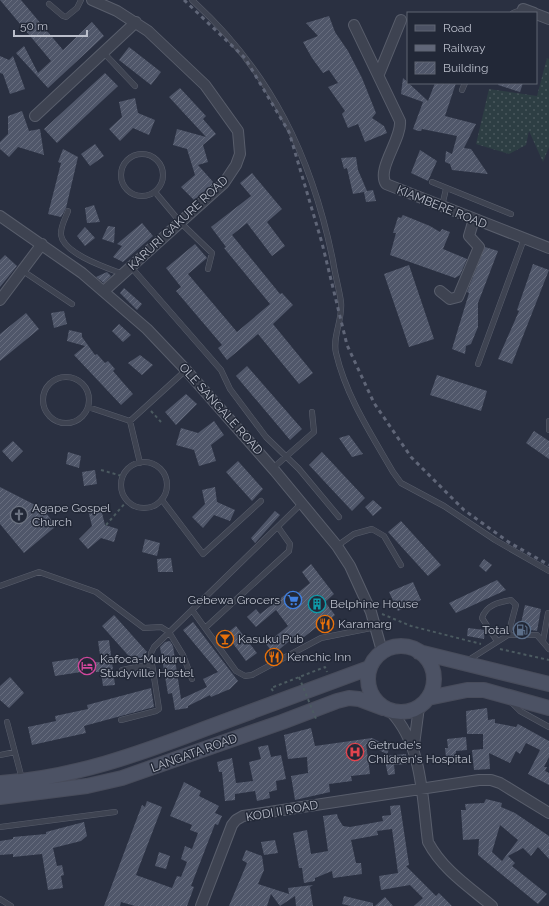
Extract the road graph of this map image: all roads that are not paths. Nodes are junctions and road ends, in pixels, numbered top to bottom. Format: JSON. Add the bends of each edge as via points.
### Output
{"nodes":[{"id":1,"x":81,"y":0,"type":"edge"},
{"id":2,"x":92,"y":0,"type":"edge"},
{"id":3,"x":192,"y":0,"type":"edge"},
{"id":4,"x":49,"y":4,"type":"dead end"},
{"id":5,"x":523,"y":9,"type":"joint"},
{"id":6,"x":516,"y":12,"type":"edge"},
{"id":7,"x":532,"y":12,"type":"edge"},
{"id":8,"x":537,"y":14,"type":"edge"},
{"id":9,"x":549,"y":19,"type":"edge"},
{"id":10,"x":401,"y":20,"type":"dead end"},
{"id":11,"x":136,"y":22,"type":"junction"},
{"id":12,"x":354,"y":24,"type":"dead end"},
{"id":13,"x":103,"y":52,"type":"junction"},
{"id":14,"x":379,"y":74,"type":"junction"},
{"id":15,"x":465,"y":84,"type":"edge"},
{"id":16,"x":135,"y":86,"type":"dead end"},
{"id":17,"x":462,"y":90,"type":"dead end"},
{"id":18,"x":35,"y":116,"type":"dead end"},
{"id":19,"x":432,"y":182,"type":"dead end"},
{"id":20,"x":446,"y":189,"type":"junction"},
{"id":21,"x":155,"y":192,"type":"junction"},
{"id":22,"x":442,"y":206,"type":"junction"},
{"id":23,"x":68,"y":211,"type":"dead end"},
{"id":24,"x":510,"y":214,"type":"dead end"},
{"id":25,"x":0,"y":216,"type":"edge"},
{"id":26,"x":474,"y":219,"type":"junction"},
{"id":27,"x":182,"y":223,"type":"junction"},
{"id":28,"x":524,"y":239,"type":"junction"},
{"id":29,"x":42,"y":244,"type":"junction"},
{"id":30,"x":549,"y":248,"type":"edge"},
{"id":31,"x":208,"y":269,"type":"dead end"},
{"id":32,"x":23,"y":271,"type":"junction"},
{"id":33,"x":127,"y":271,"type":"junction"},
{"id":34,"x":440,"y":290,"type":"dead end"},
{"id":35,"x":104,"y":291,"type":"junction"},
{"id":36,"x":0,"y":300,"type":"edge"},
{"id":37,"x":72,"y":304,"type":"dead end"},
{"id":38,"x":478,"y":364,"type":"dead end"},
{"id":39,"x":186,"y":370,"type":"junction"},
{"id":40,"x":88,"y":407,"type":"junction"},
{"id":41,"x":312,"y":412,"type":"dead end"},
{"id":42,"x":130,"y":420,"type":"junction"},
{"id":43,"x":549,"y":421,"type":"edge"},
{"id":44,"x":549,"y":430,"type":"edge"},
{"id":45,"x":286,"y":456,"type":"junction"},
{"id":46,"x":140,"y":463,"type":"junction"},
{"id":47,"x":273,"y":468,"type":"junction"},
{"id":48,"x":162,"y":500,"type":"junction"},
{"id":49,"x":261,"y":501,"type":"dead end"},
{"id":50,"x":302,"y":503,"type":"junction"},
{"id":51,"x":339,"y":517,"type":"dead end"},
{"id":52,"x":278,"y":526,"type":"junction"},
{"id":53,"x":337,"y":546,"type":"junction"},
{"id":54,"x":401,"y":565,"type":"dead end"},
{"id":55,"x":549,"y":570,"type":"edge"},
{"id":56,"x":0,"y":586,"type":"edge"},
{"id":57,"x":192,"y":610,"type":"junction"},
{"id":58,"x":548,"y":613,"type":"dead end"},
{"id":59,"x":376,"y":627,"type":"junction"},
{"id":60,"x":205,"y":628,"type":"junction"},
{"id":61,"x":169,"y":632,"type":"junction"},
{"id":62,"x":508,"y":635,"type":"junction"},
{"id":63,"x":543,"y":640,"type":"junction"},
{"id":64,"x":496,"y":641,"type":"junction"},
{"id":65,"x":549,"y":649,"type":"edge"},
{"id":66,"x":382,"y":651,"type":"junction"},
{"id":67,"x":419,"y":652,"type":"junction"},
{"id":68,"x":465,"y":663,"type":"junction"},
{"id":69,"x":152,"y":664,"type":"junction"},
{"id":70,"x":369,"y":668,"type":"junction"},
{"id":71,"x":122,"y":670,"type":"dead end"},
{"id":72,"x":192,"y":678,"type":"dead end"},
{"id":73,"x":549,"y":684,"type":"edge"},
{"id":74,"x":505,"y":695,"type":"junction"},
{"id":75,"x":424,"y":703,"type":"junction"},
{"id":76,"x":549,"y":708,"type":"edge"},
{"id":77,"x":387,"y":710,"type":"junction"},
{"id":78,"x":121,"y":720,"type":"dead end"},
{"id":79,"x":8,"y":722,"type":"dead end"},
{"id":80,"x":549,"y":727,"type":"edge"},
{"id":81,"x":414,"y":747,"type":"junction"},
{"id":82,"x":15,"y":752,"type":"junction"},
{"id":83,"x":0,"y":756,"type":"edge"},
{"id":84,"x":23,"y":782,"type":"junction"},
{"id":85,"x":0,"y":783,"type":"edge"},
{"id":86,"x":421,"y":789,"type":"junction"},
{"id":87,"x":0,"y":797,"type":"edge"},
{"id":88,"x":115,"y":812,"type":"dead end"},
{"id":89,"x":549,"y":813,"type":"edge"},
{"id":90,"x":0,"y":827,"type":"edge"},
{"id":91,"x":0,"y":899,"type":"edge"},
{"id":92,"x":11,"y":906,"type":"edge"},
{"id":93,"x":201,"y":906,"type":"edge"},
{"id":94,"x":492,"y":906,"type":"edge"}],
"edges":[{"from":1,"to":4,"type":"lane","via":[[77,8],[66,17]]},
{"from":2,"to":11,"type":"street","name":"KARURI GAKURE ROAD"},
{"from":3,"to":55,"type":"lane","via":[[248,60],[293,133],[314,187],[341,304],[335,351],[348,392],[393,472],[401,483]]},
{"from":5,"to":6,"type":"lane"},
{"from":5,"to":7,"type":"street"},
{"from":8,"to":9,"type":"street"},
{"from":10,"to":14,"type":"street"},
{"from":11,"to":13,"type":"street"},
{"from":11,"to":27,"type":"street","name":"KARURI GAKURE ROAD","via":[[205,85],[238,131],[240,154],[236,165],[224,183]]},
{"from":12,"to":14,"type":"street","name":"KIAMBERE ROAD"},
{"from":13,"to":16,"type":"lane"},
{"from":13,"to":18,"type":"street"},
{"from":14,"to":22,"type":"street","name":"KIAMBERE ROAD","via":[[394,104],[401,126],[384,171],[384,180],[386,184]]},
{"from":15,"to":17,"type":"lane"},
{"from":19,"to":20,"type":"lane"},
{"from":20,"to":22,"type":"lane"},
{"from":20,"to":24,"type":"lane"},
{"from":21,"to":21,"type":"lane","via":[[142,197],[123,186],[121,171],[128,158],[142,154],[156,159],[163,172],[160,186]]},
{"from":21,"to":27,"type":"lane"},
{"from":22,"to":26,"type":"street","name":"KIAMBERE ROAD"},
{"from":23,"to":33,"type":"lane","via":[[61,230],[61,236],[68,246],[88,261]]},
{"from":25,"to":29,"type":"street","name":"OLE SANGALE ROAD"},
{"from":26,"to":28,"type":"street","name":"KIAMBERE ROAD"},
{"from":26,"to":34,"type":"street","via":[[469,236],[479,247],[458,297],[450,299]]},
{"from":27,"to":31,"type":"lane","via":[[212,253]]},
{"from":27,"to":33,"type":"street","name":"KARURI GAKURE ROAD"},
{"from":28,"to":30,"type":"street","name":"KIAMBERE ROAD"},
{"from":28,"to":38,"type":"lane"},
{"from":29,"to":32,"type":"street"},
{"from":29,"to":35,"type":"street","name":"OLE SANGALE ROAD"},
{"from":32,"to":36,"type":"street"},
{"from":32,"to":37,"type":"lane"},
{"from":33,"to":35,"type":"street","name":"KARURI GAKURE ROAD"},
{"from":33,"to":45,"type":"lane","via":[[221,370],[230,389],[266,437]]},
{"from":35,"to":39,"type":"street","name":"OLE SANGALE ROAD","via":[[147,329]]},
{"from":39,"to":42,"type":"lane"},
{"from":39,"to":47,"type":"street","name":"OLE SANGALE ROAD"},
{"from":40,"to":40,"type":"lane","via":[[79,419],[57,422],[46,412],[43,397],[49,384],[63,377],[71,378],[87,392]]},
{"from":40,"to":42,"type":"lane"},
{"from":41,"to":45,"type":"lane","via":[[314,432]]},
{"from":42,"to":46,"type":"lane"},
{"from":43,"to":44,"type":"lane"},
{"from":45,"to":47,"type":"lane"},
{"from":45,"to":51,"type":"lane"},
{"from":46,"to":48,"type":"lane","via":[[154,465],[165,476],[166,491]]},
{"from":46,"to":48,"type":"lane","via":[[126,470],[122,476],[121,491],[127,501],[144,509]]},
{"from":47,"to":50,"type":"street","name":"OLE SANGALE ROAD"},
{"from":48,"to":49,"type":"lane","via":[[203,554]]},
{"from":50,"to":52,"type":"lane"},
{"from":50,"to":53,"type":"street","name":"OLE SANGALE ROAD"},
{"from":52,"to":57,"type":"lane"},
{"from":52,"to":60,"type":"lane","via":[[290,544],[289,551]]},
{"from":53,"to":54,"type":"lane","via":[[354,534],[372,528],[384,536]]},
{"from":53,"to":59,"type":"street","name":"OLE SANGALE ROAD","via":[[350,566]]},
{"from":56,"to":61,"type":"lane","via":[[44,572],[96,592],[144,628],[161,627]]},
{"from":57,"to":60,"type":"lane"},
{"from":57,"to":61,"type":"lane"},
{"from":58,"to":63,"type":"lane"},
{"from":59,"to":60,"type":"lane","via":[[321,638],[252,675],[245,676],[236,671]]},
{"from":59,"to":66,"type":"street","name":"OLE SANGALE ROAD"},
{"from":61,"to":69,"type":"lane","via":[[152,650]]},
{"from":61,"to":72,"type":"lane","via":[[183,655]]},
{"from":62,"to":63,"type":"lane","via":[[537,635]]},
{"from":62,"to":64,"type":"lane"},
{"from":62,"to":64,"type":"lane","via":[[516,605],[512,600],[488,607],[483,612],[482,618]]},
{"from":63,"to":65,"type":"lane"},
{"from":64,"to":68,"type":"lane"},
{"from":66,"to":67,"type":"main road","via":[[401,646]]},
{"from":66,"to":70,"type":"main road","via":[[374,658]]},
{"from":67,"to":68,"type":"main road"},
{"from":67,"to":75,"type":"main road","via":[[432,668],[433,684]]},
{"from":68,"to":73,"type":"main road"},
{"from":69,"to":71,"type":"lane"},
{"from":69,"to":78,"type":"lane","via":[[159,709]]},
{"from":70,"to":77,"type":"main road","via":[[369,690],[374,700]]},
{"from":70,"to":84,"type":"main road","name":"LANGATA ROAD","via":[[145,751],[92,768]]},
{"from":74,"to":75,"type":"main road","via":[[484,690],[467,690]]},
{"from":74,"to":76,"type":"main road"},
{"from":74,"to":80,"type":"lane","via":[[520,711]]},
{"from":75,"to":77,"type":"main road","via":[[410,712]]},
{"from":75,"to":81,"type":"street"},
{"from":77,"to":81,"type":"street","via":[[399,720]]},
{"from":77,"to":87,"type":"main road","name":"LANGATA ROAD","via":[[359,699],[337,700],[122,778],[74,788]]},
{"from":79,"to":82,"type":"lane"},
{"from":81,"to":86,"type":"street"},
{"from":82,"to":83,"type":"lane"},
{"from":82,"to":84,"type":"lane"},
{"from":84,"to":85,"type":"main road","name":"LANGATA ROAD"},
{"from":86,"to":89,"type":"street","name":"KODI II ROAD","via":[[491,780]]},
{"from":86,"to":93,"type":"street","name":"KODI II ROAD","via":[[243,816],[232,825]]},
{"from":86,"to":94,"type":"street","via":[[428,842],[434,854]]},
{"from":88,"to":90,"type":"lane"},
{"from":91,"to":92,"type":"lane"}]}
